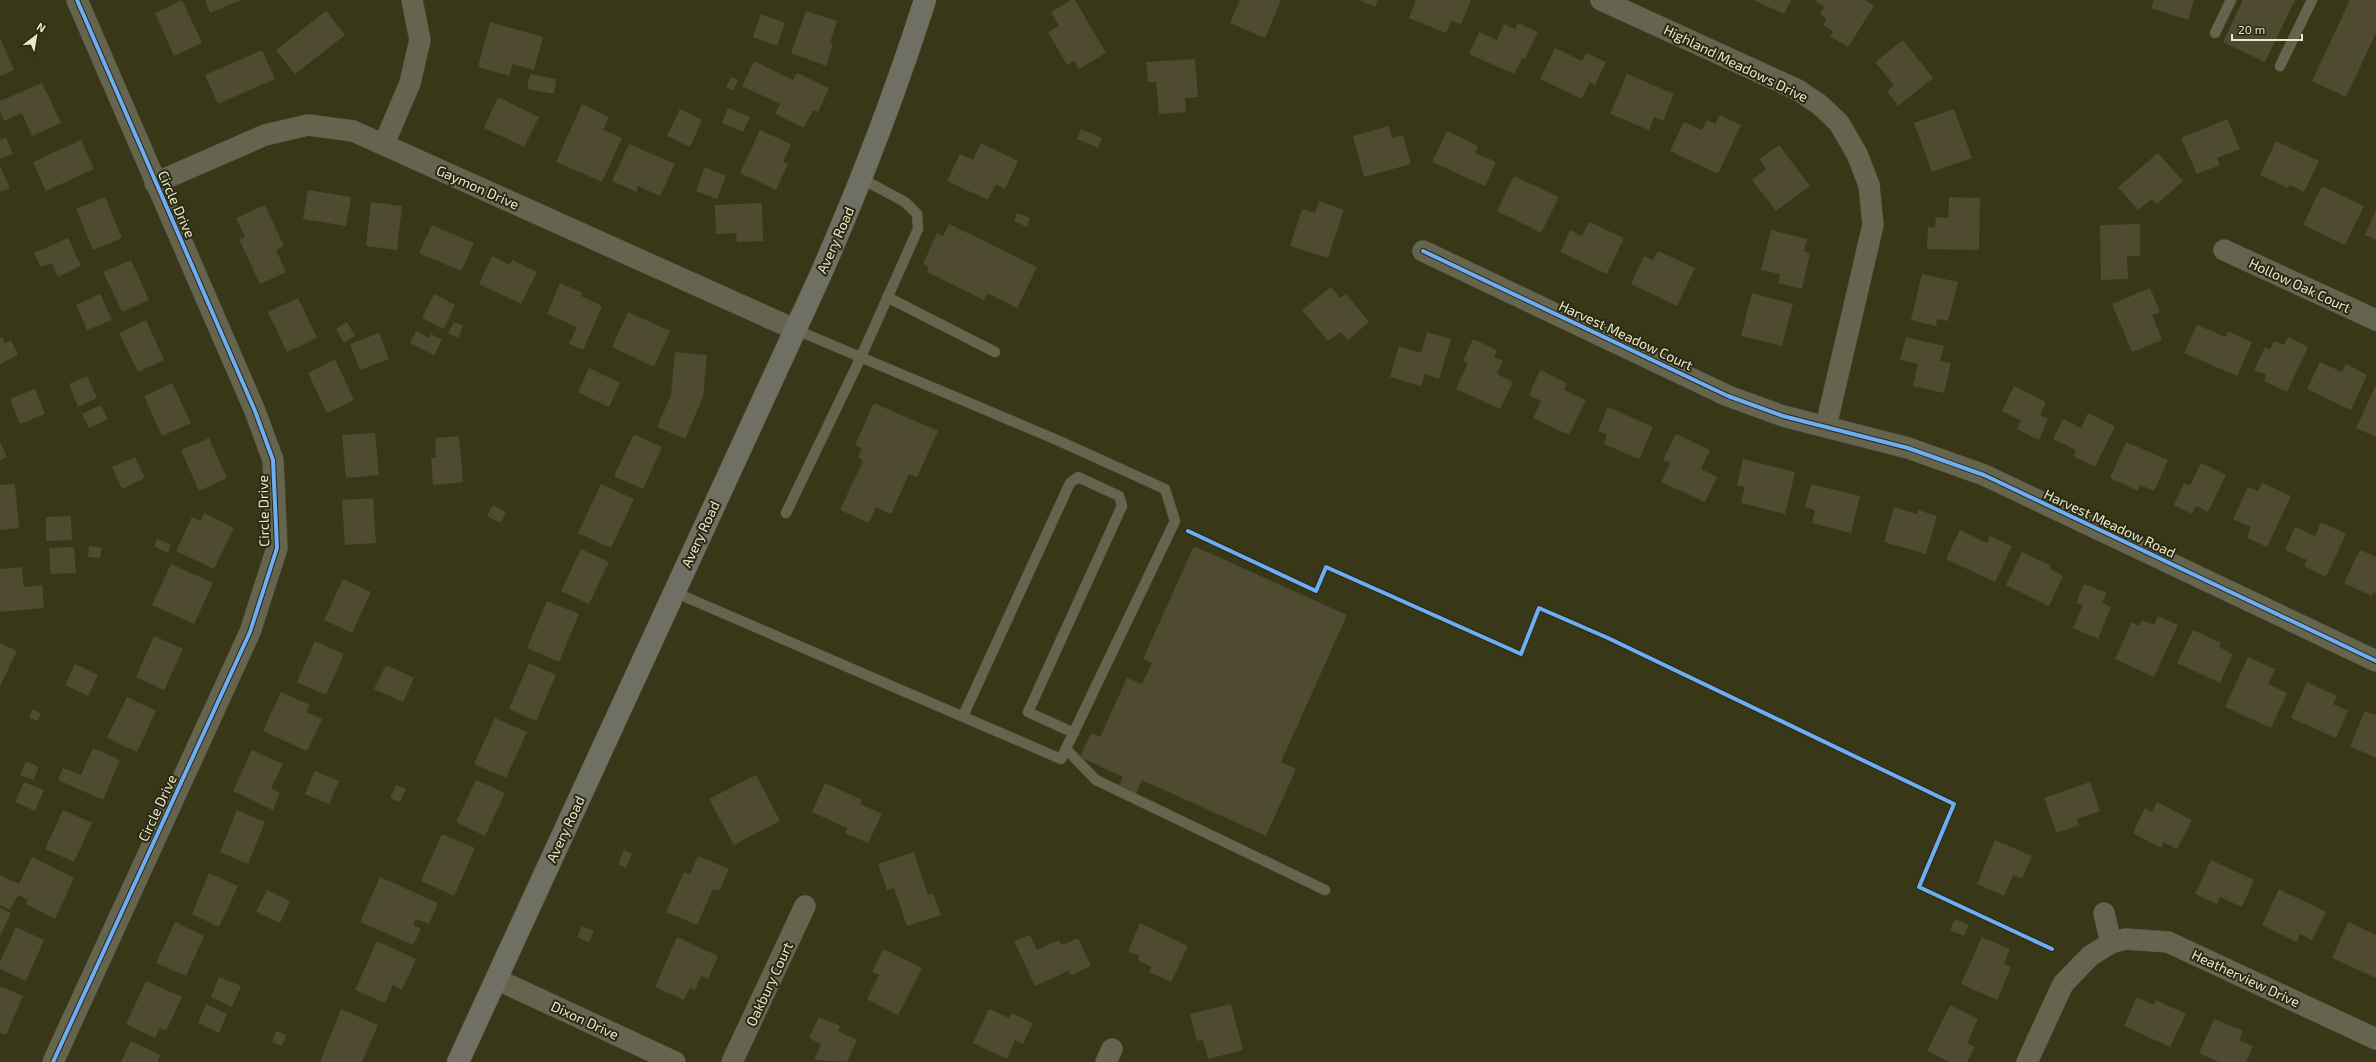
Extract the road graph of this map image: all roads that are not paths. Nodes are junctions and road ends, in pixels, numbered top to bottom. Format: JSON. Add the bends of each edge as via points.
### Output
{"nodes":[{"id":1,"x":77,"y":0,"type":"edge"},
{"id":2,"x":412,"y":0,"type":"edge"},
{"id":3,"x":925,"y":0,"type":"edge"},
{"id":4,"x":1601,"y":0,"type":"edge"},
{"id":5,"x":2231,"y":0,"type":"edge"},
{"id":6,"x":2312,"y":0,"type":"edge"},
{"id":7,"x":2215,"y":33,"type":"dead end"},
{"id":8,"x":2280,"y":66,"type":"dead end"},
{"id":9,"x":384,"y":144,"type":"junction"},
{"id":10,"x":862,"y":179,"type":"junction"},
{"id":11,"x":155,"y":183,"type":"junction"},
{"id":12,"x":1422,"y":250,"type":"dead end"},
{"id":13,"x":2224,"y":250,"type":"dead end"},
{"id":14,"x":887,"y":297,"type":"junction"},
{"id":15,"x":2376,"y":320,"type":"edge"},
{"id":16,"x":794,"y":329,"type":"junction"},
{"id":17,"x":995,"y":352,"type":"dead end"},
{"id":18,"x":860,"y":359,"type":"junction"},
{"id":19,"x":1826,"y":426,"type":"junction"},
{"id":20,"x":786,"y":513,"type":"dead end"},
{"id":21,"x":674,"y":592,"type":"junction"},
{"id":22,"x":2376,"y":661,"type":"edge"},
{"id":23,"x":963,"y":716,"type":"junction"},
{"id":24,"x":1074,"y":733,"type":"junction"},
{"id":25,"x":1066,"y":749,"type":"junction"},
{"id":26,"x":1325,"y":890,"type":"dead end"},
{"id":27,"x":805,"y":906,"type":"dead end"},
{"id":28,"x":2104,"y":913,"type":"dead end"},
{"id":29,"x":2112,"y":943,"type":"junction"},
{"id":30,"x":496,"y":979,"type":"junction"},
{"id":31,"x":2376,"y":1038,"type":"edge"},
{"id":32,"x":52,"y":1062,"type":"edge"},
{"id":33,"x":458,"y":1062,"type":"edge"},
{"id":34,"x":675,"y":1062,"type":"edge"},
{"id":35,"x":732,"y":1062,"type":"edge"},
{"id":36,"x":2027,"y":1062,"type":"edge"}],
"edges":[{"from":1,"to":11,"type":"street","name":"Circle Drive"},
{"from":2,"to":9,"type":"street","via":[[420,40],[410,83]]},
{"from":3,"to":10,"type":"main road","name":"Avery Road","via":[[891,104]]},
{"from":4,"to":19,"type":"street","name":"Highland Meadows Drive","via":[[1798,90],[1820,105],[1839,123],[1857,154],[1869,185],[1873,225]]},
{"from":5,"to":7,"type":"lane"},
{"from":6,"to":8,"type":"lane"},
{"from":9,"to":11,"type":"street","name":"Gaymon Drive","via":[[353,131],[308,125],[265,135]]},
{"from":9,"to":16,"type":"street","name":"Gaymon Drive"},
{"from":10,"to":14,"type":"lane","via":[[905,202],[917,214],[918,229]]},
{"from":10,"to":16,"type":"main road","name":"Avery Road"},
{"from":11,"to":32,"type":"street","name":"Circle Drive","via":[[255,411],[273,460],[277,548],[250,632]]},
{"from":12,"to":19,"type":"street","name":"Harvest Meadow Court","via":[[1728,396],[1783,416]]},
{"from":13,"to":15,"type":"street","name":"Hollow Oak Court"},
{"from":14,"to":17,"type":"lane"},
{"from":14,"to":18,"type":"lane"},
{"from":16,"to":18,"type":"lane"},
{"from":16,"to":21,"type":"main road","name":"Avery Road"},
{"from":18,"to":20,"type":"lane"},
{"from":18,"to":24,"type":"lane","via":[[1057,440],[1165,489],[1175,521]]},
{"from":19,"to":22,"type":"street","name":"Harvest Meadow Road","via":[[1908,448],[1984,475]]},
{"from":21,"to":23,"type":"lane"},
{"from":21,"to":30,"type":"main road","name":"Avery Road"},
{"from":23,"to":24,"type":"lane","via":[[1070,483],[1078,477],[1119,496],[1122,506],[1028,712]]},
{"from":23,"to":25,"type":"lane","via":[[1061,759]]},
{"from":24,"to":25,"type":"lane"},
{"from":25,"to":26,"type":"lane","via":[[1096,780]]},
{"from":27,"to":35,"type":"street","name":"Oakbury Court"},
{"from":28,"to":29,"type":"street"},
{"from":29,"to":31,"type":"street","name":"Heatherview Drive","via":[[2125,939],[2168,942]]},
{"from":29,"to":36,"type":"street","via":[[2090,956],[2063,984]]},
{"from":30,"to":33,"type":"main road","name":"Avery Road"},
{"from":30,"to":34,"type":"street","name":"Dixon Drive"}]}
